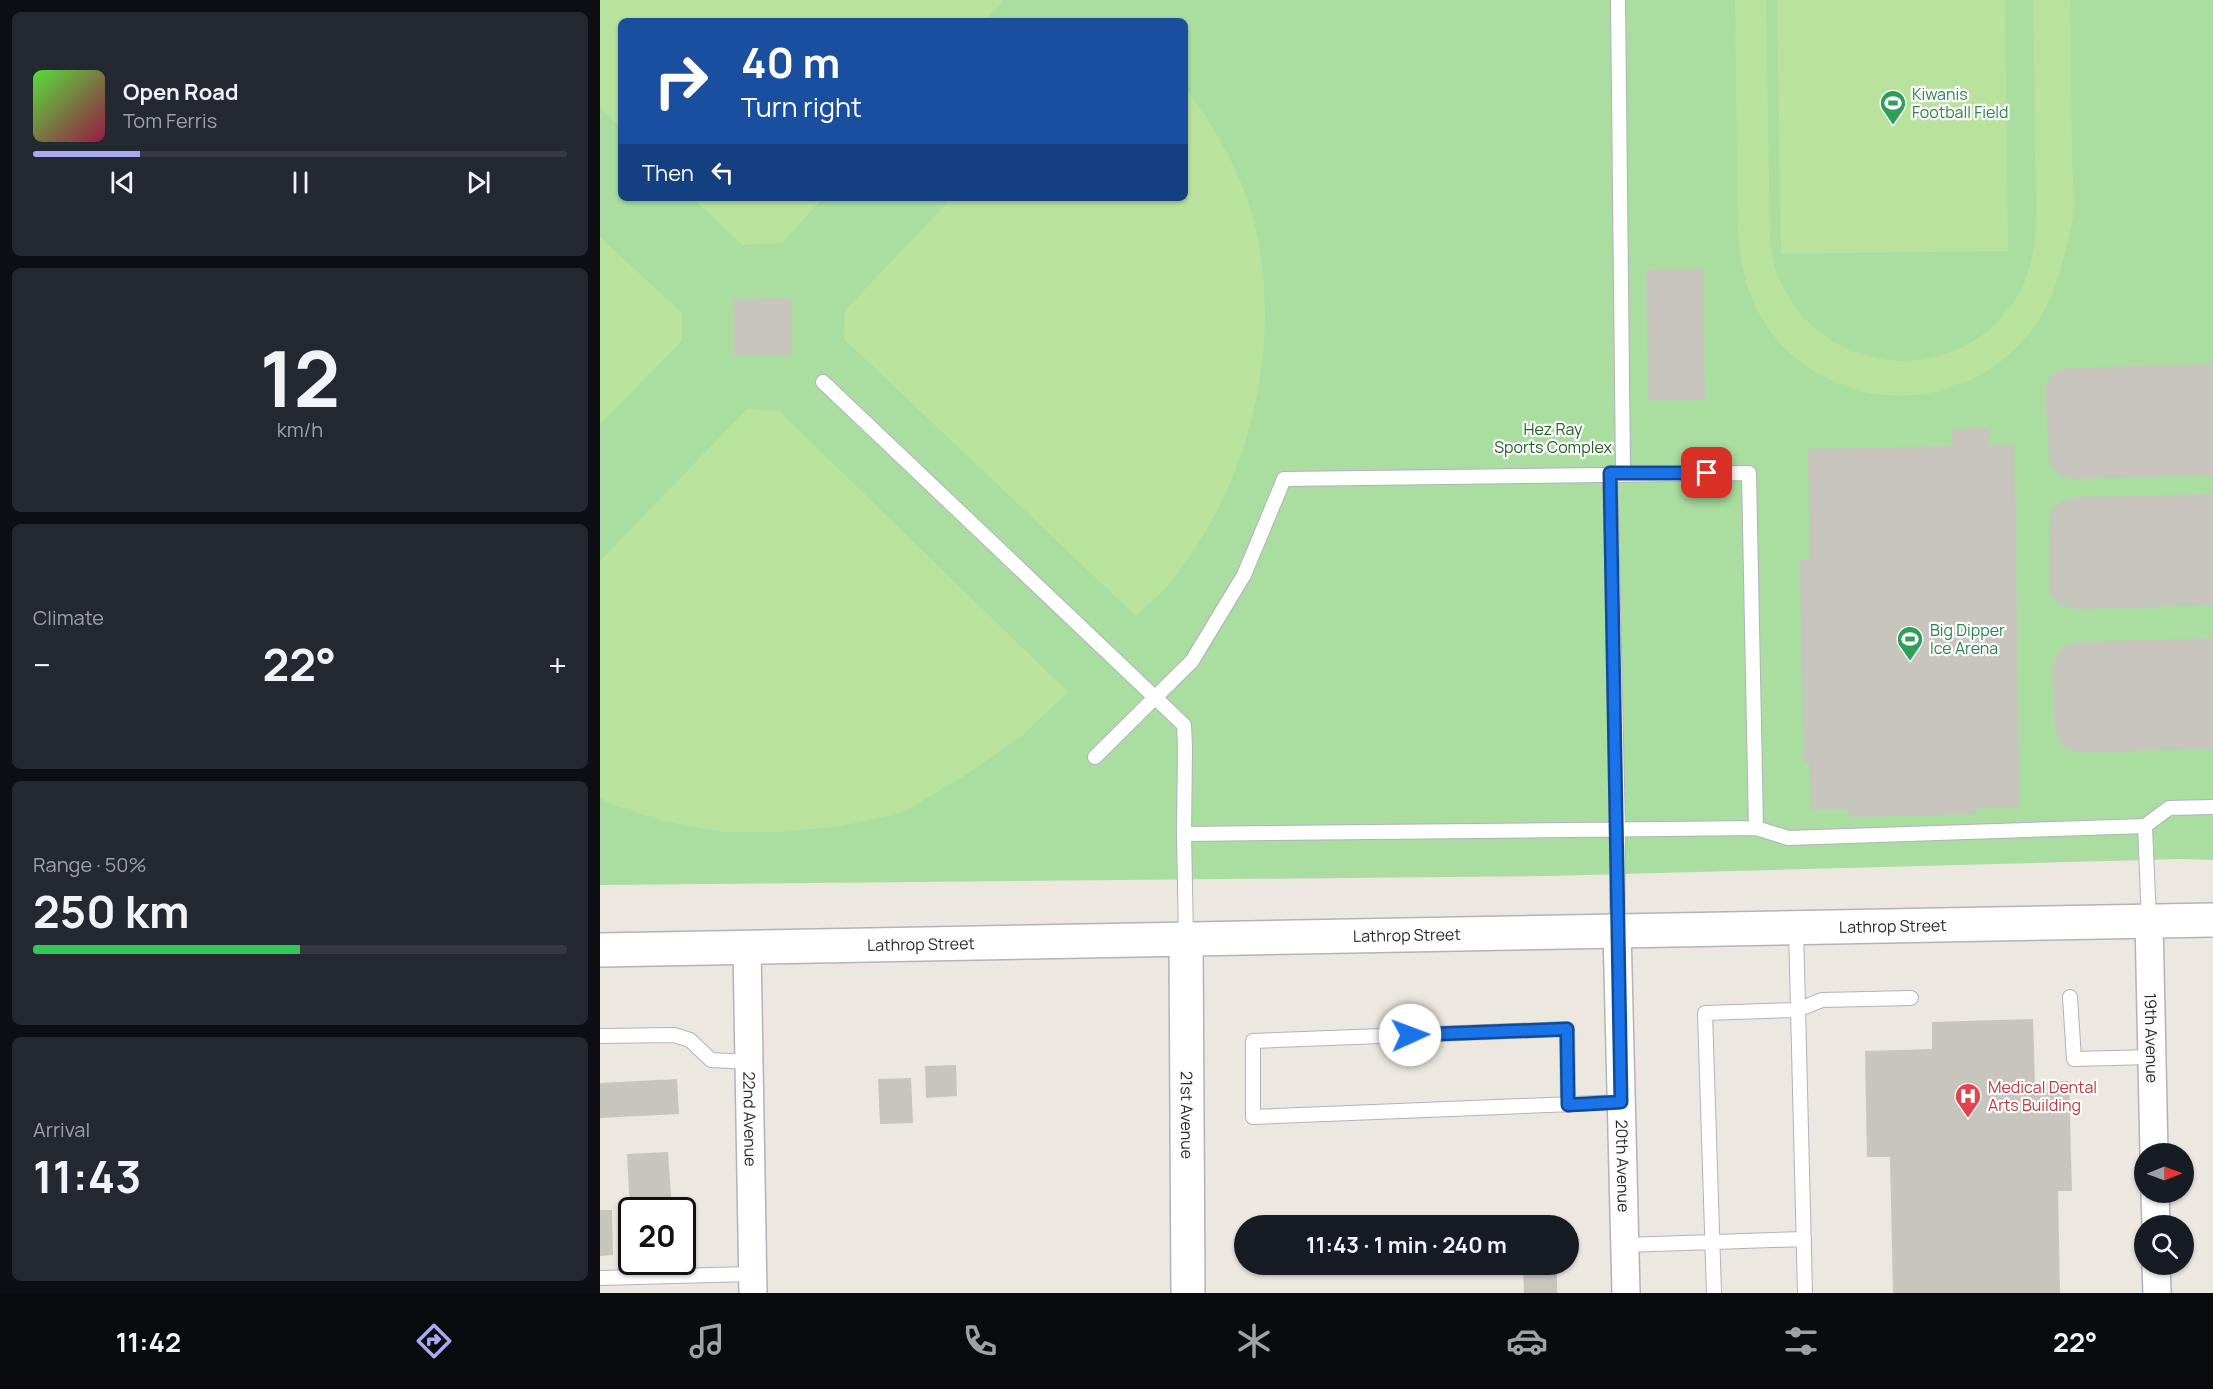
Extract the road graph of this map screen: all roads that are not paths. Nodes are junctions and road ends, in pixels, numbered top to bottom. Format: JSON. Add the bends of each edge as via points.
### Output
{"nodes":[{"id":1,"x":1618,"y":0,"type":"edge"},
{"id":2,"x":823,"y":382,"type":"dead end"},
{"id":3,"x":1617,"y":473,"type":"junction"},
{"id":4,"x":1155,"y":698,"type":"junction"},
{"id":5,"x":1095,"y":757,"type":"dead end"},
{"id":6,"x":2213,"y":807,"type":"edge"},
{"id":7,"x":2145,"y":826,"type":"junction"},
{"id":8,"x":1756,"y":828,"type":"junction"},
{"id":9,"x":1618,"y":829,"type":"junction"},
{"id":10,"x":1184,"y":834,"type":"junction"},
{"id":11,"x":2213,"y":920,"type":"edge"},
{"id":12,"x":2149,"y":921,"type":"junction"},
{"id":13,"x":1796,"y":927,"type":"junction"},
{"id":14,"x":1617,"y":930,"type":"junction"},
{"id":15,"x":1186,"y":938,"type":"junction"},
{"id":16,"x":747,"y":947,"type":"junction"},
{"id":17,"x":600,"y":950,"type":"edge"},
{"id":18,"x":2070,"y":997,"type":"dead end"},
{"id":19,"x":1911,"y":998,"type":"dead end"},
{"id":20,"x":1797,"y":1010,"type":"junction"},
{"id":21,"x":600,"y":1036,"type":"edge"},
{"id":22,"x":2152,"y":1057,"type":"junction"},
{"id":23,"x":749,"y":1062,"type":"junction"},
{"id":24,"x":1621,"y":1102,"type":"junction"},
{"id":25,"x":1568,"y":1105,"type":"junction"},
{"id":26,"x":2154,"y":1143,"type":"edge"},
{"id":27,"x":1804,"y":1239,"type":"junction"},
{"id":28,"x":1714,"y":1242,"type":"junction"},
{"id":29,"x":1625,"y":1245,"type":"junction"},
{"id":30,"x":2157,"y":1275,"type":"edge"},
{"id":31,"x":600,"y":1278,"type":"edge"},
{"id":32,"x":753,"y":1283,"type":"edge"},
{"id":33,"x":1188,"y":1293,"type":"edge"},
{"id":34,"x":1626,"y":1293,"type":"edge"},
{"id":35,"x":1714,"y":1293,"type":"edge"},
{"id":36,"x":1805,"y":1293,"type":"edge"},
{"id":37,"x":2157,"y":1293,"type":"edge"}],
"edges":[{"from":1,"to":3,"type":"lane"},
{"from":2,"to":4,"type":"lane"},
{"from":3,"to":4,"type":"lane","via":[[1284,479],[1244,575],[1192,661]]},
{"from":3,"to":8,"type":"lane","via":[[1749,473]]},
{"from":3,"to":9,"type":"lane"},
{"from":4,"to":5,"type":"lane"},
{"from":4,"to":10,"type":"lane","via":[[1184,725]]},
{"from":6,"to":7,"type":"lane","via":[[2169,808]]},
{"from":7,"to":8,"type":"lane","via":[[1788,838]]},
{"from":7,"to":12,"type":"lane"},
{"from":8,"to":9,"type":"lane"},
{"from":9,"to":10,"type":"lane"},
{"from":9,"to":14,"type":"lane"},
{"from":10,"to":15,"type":"lane"},
{"from":11,"to":12,"type":"main road","name":"Lathrop Street"},
{"from":12,"to":13,"type":"main road","name":"Lathrop Street"},
{"from":12,"to":22,"type":"street","name":"19th Avenue"},
{"from":13,"to":14,"type":"main road","name":"Lathrop Street"},
{"from":13,"to":20,"type":"lane"},
{"from":14,"to":15,"type":"main road","name":"Lathrop Street"},
{"from":14,"to":24,"type":"street","name":"20th Avenue"},
{"from":15,"to":16,"type":"main road","name":"Lathrop Street"},
{"from":15,"to":33,"type":"main road","name":"21st Avenue"},
{"from":16,"to":17,"type":"main road","name":"Lathrop Street"},
{"from":16,"to":23,"type":"street","name":"22nd Avenue"},
{"from":18,"to":22,"type":"lane","via":[[2074,1059]]},
{"from":19,"to":20,"type":"lane","via":[[1822,1000]]},
{"from":20,"to":27,"type":"lane"},
{"from":20,"to":28,"type":"lane","via":[[1705,1013]]},
{"from":21,"to":23,"type":"lane","via":[[674,1035],[690,1040],[711,1060]]},
{"from":22,"to":26,"type":"street","name":"19th Avenue"},
{"from":23,"to":32,"type":"street","name":"22nd Avenue"},
{"from":24,"to":25,"type":"lane"},
{"from":24,"to":29,"type":"street","name":"20th Avenue"},
{"from":25,"to":25,"type":"lane","via":[[1253,1116],[1253,1041],[1567,1029]]},
{"from":27,"to":28,"type":"lane"},
{"from":27,"to":36,"type":"lane"},
{"from":28,"to":29,"type":"lane"},
{"from":28,"to":35,"type":"lane"},
{"from":29,"to":34,"type":"street","name":"20th Avenue"},
{"from":30,"to":37,"type":"street"},
{"from":31,"to":32,"type":"lane"}]}
